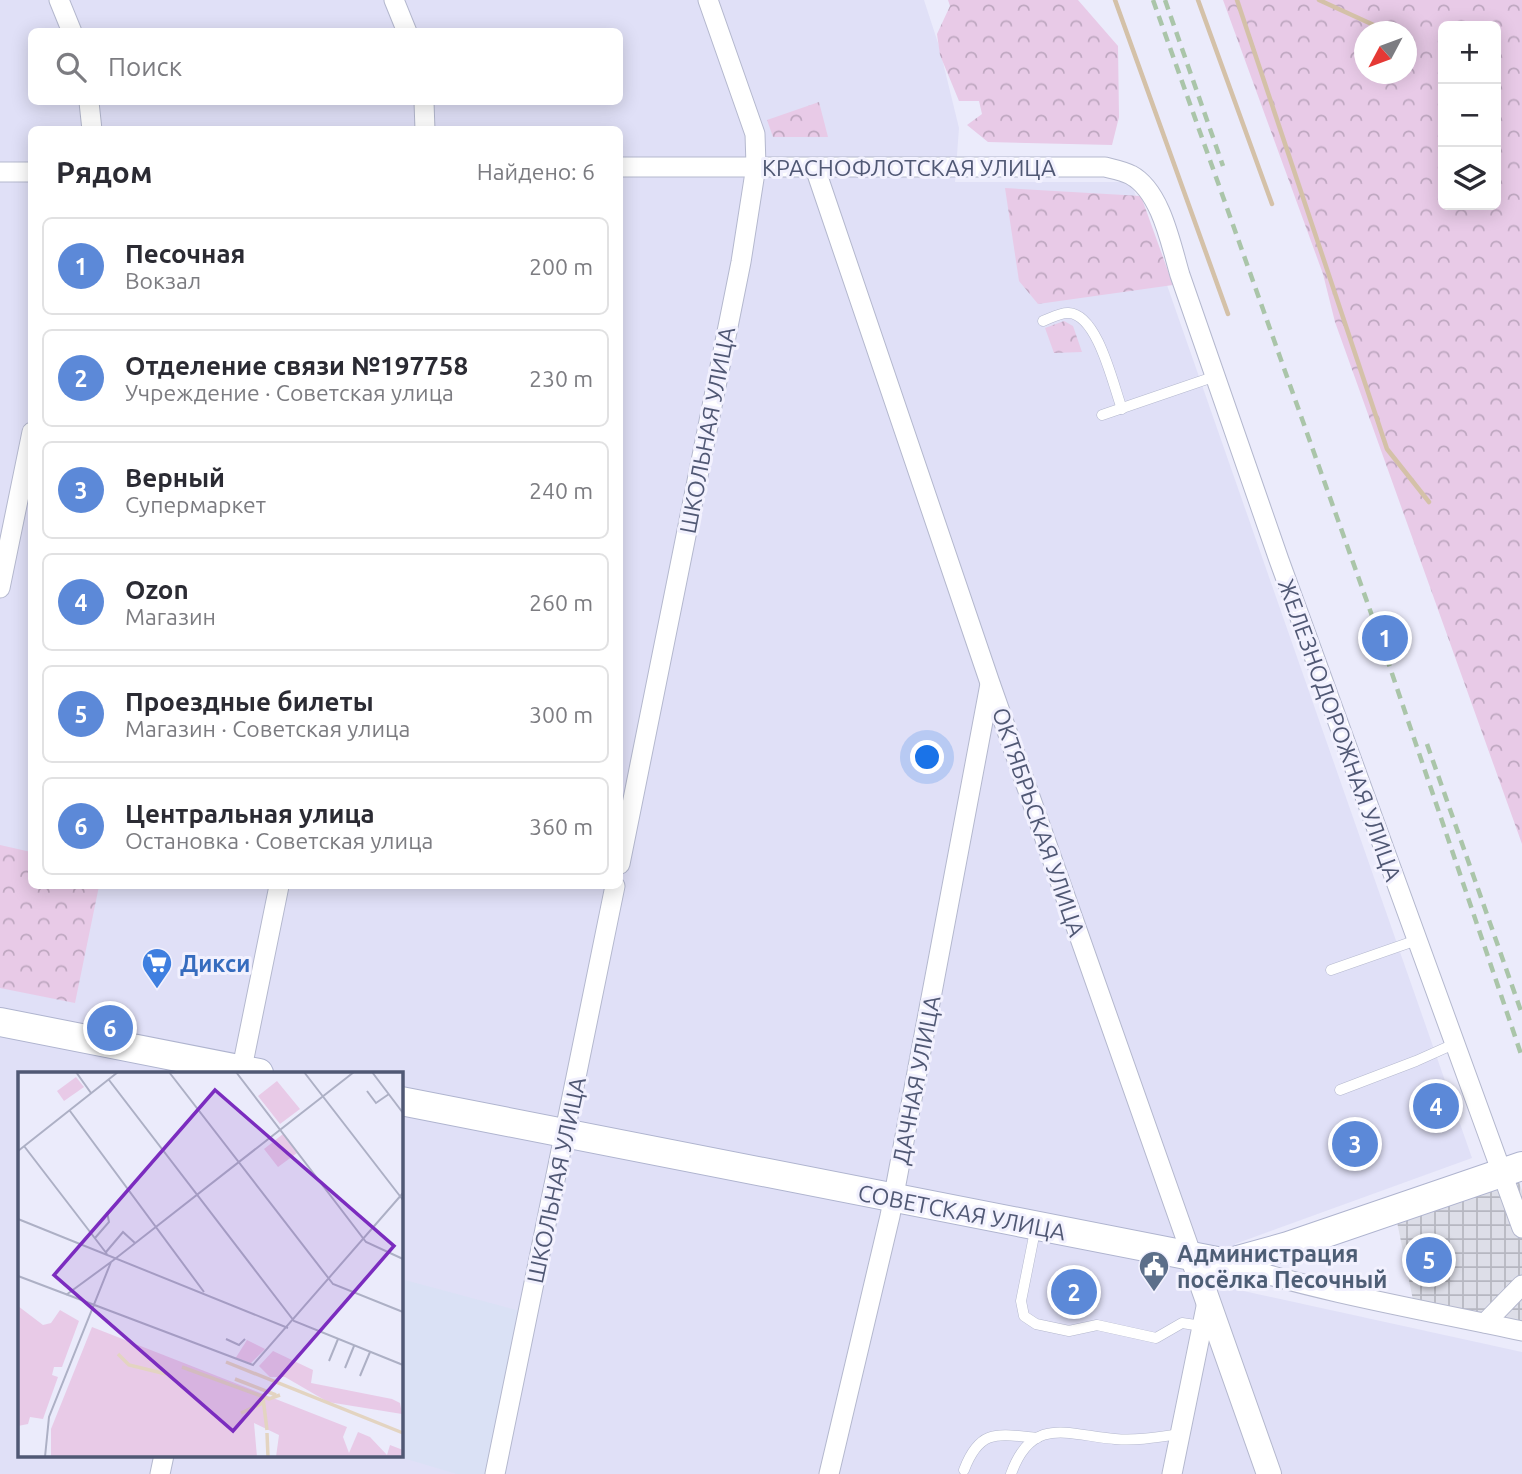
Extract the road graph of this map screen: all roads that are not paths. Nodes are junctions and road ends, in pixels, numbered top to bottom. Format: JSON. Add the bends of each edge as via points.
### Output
{"nodes":[{"id":1,"x":59,"y":0,"type":"edge"},
{"id":2,"x":394,"y":0,"type":"edge"},
{"id":3,"x":708,"y":0,"type":"edge"},
{"id":4,"x":70,"y":28,"type":"edge"},
{"id":5,"x":405,"y":28,"type":"edge"},
{"id":6,"x":89,"y":105,"type":"edge"},
{"id":7,"x":424,"y":105,"type":"edge"},
{"id":8,"x":92,"y":126,"type":"edge"},
{"id":9,"x":425,"y":126,"type":"edge"},
{"id":10,"x":755,"y":166,"type":"junction"},
{"id":11,"x":623,"y":167,"type":"edge"},
{"id":12,"x":815,"y":168,"type":"junction"},
{"id":13,"x":0,"y":172,"type":"edge"},
{"id":14,"x":28,"y":172,"type":"edge"},
{"id":15,"x":1167,"y":229,"type":"joint"},
{"id":16,"x":1043,"y":321,"type":"dead end"},
{"id":17,"x":1216,"y":376,"type":"junction"},
{"id":18,"x":1122,"y":409,"type":"junction"},
{"id":19,"x":1102,"y":415,"type":"dead end"},
{"id":20,"x":28,"y":452,"type":"edge"},
{"id":21,"x":0,"y":588,"type":"edge"},
{"id":22,"x":990,"y":683,"type":"junction"},
{"id":23,"x":623,"y":849,"type":"edge"},
{"id":24,"x":278,"y":889,"type":"edge"},
{"id":25,"x":614,"y":889,"type":"edge"},
{"id":26,"x":1417,"y":940,"type":"junction"},
{"id":27,"x":1331,"y":970,"type":"dead end"},
{"id":28,"x":0,"y":1022,"type":"edge"},
{"id":29,"x":1454,"y":1044,"type":"junction"},
{"id":30,"x":247,"y":1072,"type":"edge"},
{"id":31,"x":1339,"y":1090,"type":"dead end"},
{"id":32,"x":402,"y":1101,"type":"edge"},
{"id":33,"x":565,"y":1133,"type":"junction"},
{"id":34,"x":1512,"y":1169,"type":"edge"},
{"id":35,"x":893,"y":1199,"type":"junction"},
{"id":36,"x":1036,"y":1226,"type":"junction"},
{"id":37,"x":1522,"y":1228,"type":"edge"},
{"id":38,"x":1192,"y":1256,"type":"junction"},
{"id":39,"x":1227,"y":1263,"type":"junction"},
{"id":40,"x":1522,"y":1285,"type":"edge"},
{"id":41,"x":1208,"y":1296,"type":"junction"},
{"id":42,"x":1485,"y":1323,"type":"junction"},
{"id":43,"x":1202,"y":1326,"type":"junction"},
{"id":44,"x":1522,"y":1331,"type":"edge"},
{"id":45,"x":1180,"y":1434,"type":"junction"},
{"id":46,"x":1037,"y":1438,"type":"junction"},
{"id":47,"x":164,"y":1456,"type":"edge"},
{"id":48,"x":964,"y":1470,"type":"dead end"},
{"id":49,"x":160,"y":1474,"type":"edge"},
{"id":50,"x":495,"y":1474,"type":"edge"},
{"id":51,"x":829,"y":1474,"type":"edge"},
{"id":52,"x":1011,"y":1474,"type":"edge"},
{"id":53,"x":1172,"y":1474,"type":"edge"},
{"id":54,"x":1269,"y":1474,"type":"edge"}],
"edges":[{"from":1,"to":4,"type":"street"},
{"from":2,"to":5,"type":"street"},
{"from":3,"to":10,"type":"street","name":"ШКОЛЬНАЯ УЛИЦА","via":[[755,134]]},
{"from":6,"to":8,"type":"street"},
{"from":7,"to":9,"type":"street"},
{"from":10,"to":11,"type":"street","name":"КРАСНОФЛОТСКАЯ УЛИЦА"},
{"from":10,"to":12,"type":"street","name":"КРАСНОФЛОТСКАЯ УЛИЦА"},
{"from":10,"to":23,"type":"street","name":"ШКОЛЬНАЯ УЛИЦА","via":[[741,262]]},
{"from":12,"to":15,"type":"street","name":"КРАСНОФЛОТСКАЯ УЛИЦА","via":[[1105,167],[1131,175],[1150,190]]},
{"from":12,"to":22,"type":"street","name":"ОКТЯБРЬСКАЯ УЛИЦА"},
{"from":13,"to":14,"type":"street"},
{"from":15,"to":17,"type":"street","name":"ЖЕЛЕЗНОДОРОЖНАЯ УЛИЦА"},
{"from":16,"to":18,"type":"lane","via":[[1066,312],[1077,314],[1093,328]]},
{"from":17,"to":18,"type":"lane"},
{"from":17,"to":26,"type":"street","name":"ЖЕЛЕЗНОДОРОЖНАЯ УЛИЦА"},
{"from":18,"to":19,"type":"lane"},
{"from":20,"to":21,"type":"street"},
{"from":22,"to":35,"type":"street","name":"ДАЧНАЯ УЛИЦА"},
{"from":22,"to":38,"type":"street","name":"ОКТЯБРЬСКАЯ УЛИЦА"},
{"from":24,"to":30,"type":"street"},
{"from":25,"to":33,"type":"street","name":"ШКОЛЬНАЯ УЛИЦА"},
{"from":26,"to":27,"type":"lane"},
{"from":26,"to":29,"type":"street","name":"ЖЕЛЕЗНОДОРОЖНАЯ УЛИЦА"},
{"from":28,"to":30,"type":"main road"},
{"from":29,"to":31,"type":"lane"},
{"from":29,"to":34,"type":"street","name":"ЖЕЛЕЗНОДОРОЖНАЯ УЛИЦА"},
{"from":32,"to":33,"type":"main road","name":"СОВЕТСКАЯ УЛИЦА"},
{"from":33,"to":35,"type":"main road","name":"СОВЕТСКАЯ УЛИЦА"},
{"from":33,"to":50,"type":"street","name":"ШКОЛЬНАЯ УЛИЦА"},
{"from":34,"to":37,"type":"street","name":"ЖЕЛЕЗНОДОРОЖНАЯ УЛИЦА"},
{"from":34,"to":39,"type":"main road"},
{"from":35,"to":36,"type":"main road","name":"СОВЕТСКАЯ УЛИЦА"},
{"from":35,"to":51,"type":"street","name":"ДАЧНАЯ УЛИЦА"},
{"from":36,"to":38,"type":"main road","name":"СОВЕТСКАЯ УЛИЦА"},
{"from":36,"to":43,"type":"lane","via":[[1021,1301],[1024,1316],[1036,1324],[1069,1331],[1097,1325],[1156,1338],[1182,1323]]},
{"from":38,"to":39,"type":"main road","name":"СОВЕТСКАЯ УЛИЦА"},
{"from":38,"to":41,"type":"street","name":"ОКТЯБРЬСКАЯ УЛИЦА"},
{"from":39,"to":42,"type":"street","name":"СОВЕТСКАЯ УЛИЦА"},
{"from":40,"to":42,"type":"street"},
{"from":41,"to":43,"type":"street"},
{"from":41,"to":54,"type":"street","name":"ОКТЯБРЬСКАЯ УЛИЦА"},
{"from":42,"to":44,"type":"street","name":"СОВЕТСКАЯ УЛИЦА"},
{"from":43,"to":45,"type":"street"},
{"from":45,"to":46,"type":"lane","via":[[1117,1440],[1062,1430]]},
{"from":45,"to":53,"type":"street"},
{"from":46,"to":48,"type":"lane","via":[[995,1434],[975,1446]]},
{"from":46,"to":52,"type":"lane","via":[[1015,1462]]},
{"from":47,"to":49,"type":"street"}]}
